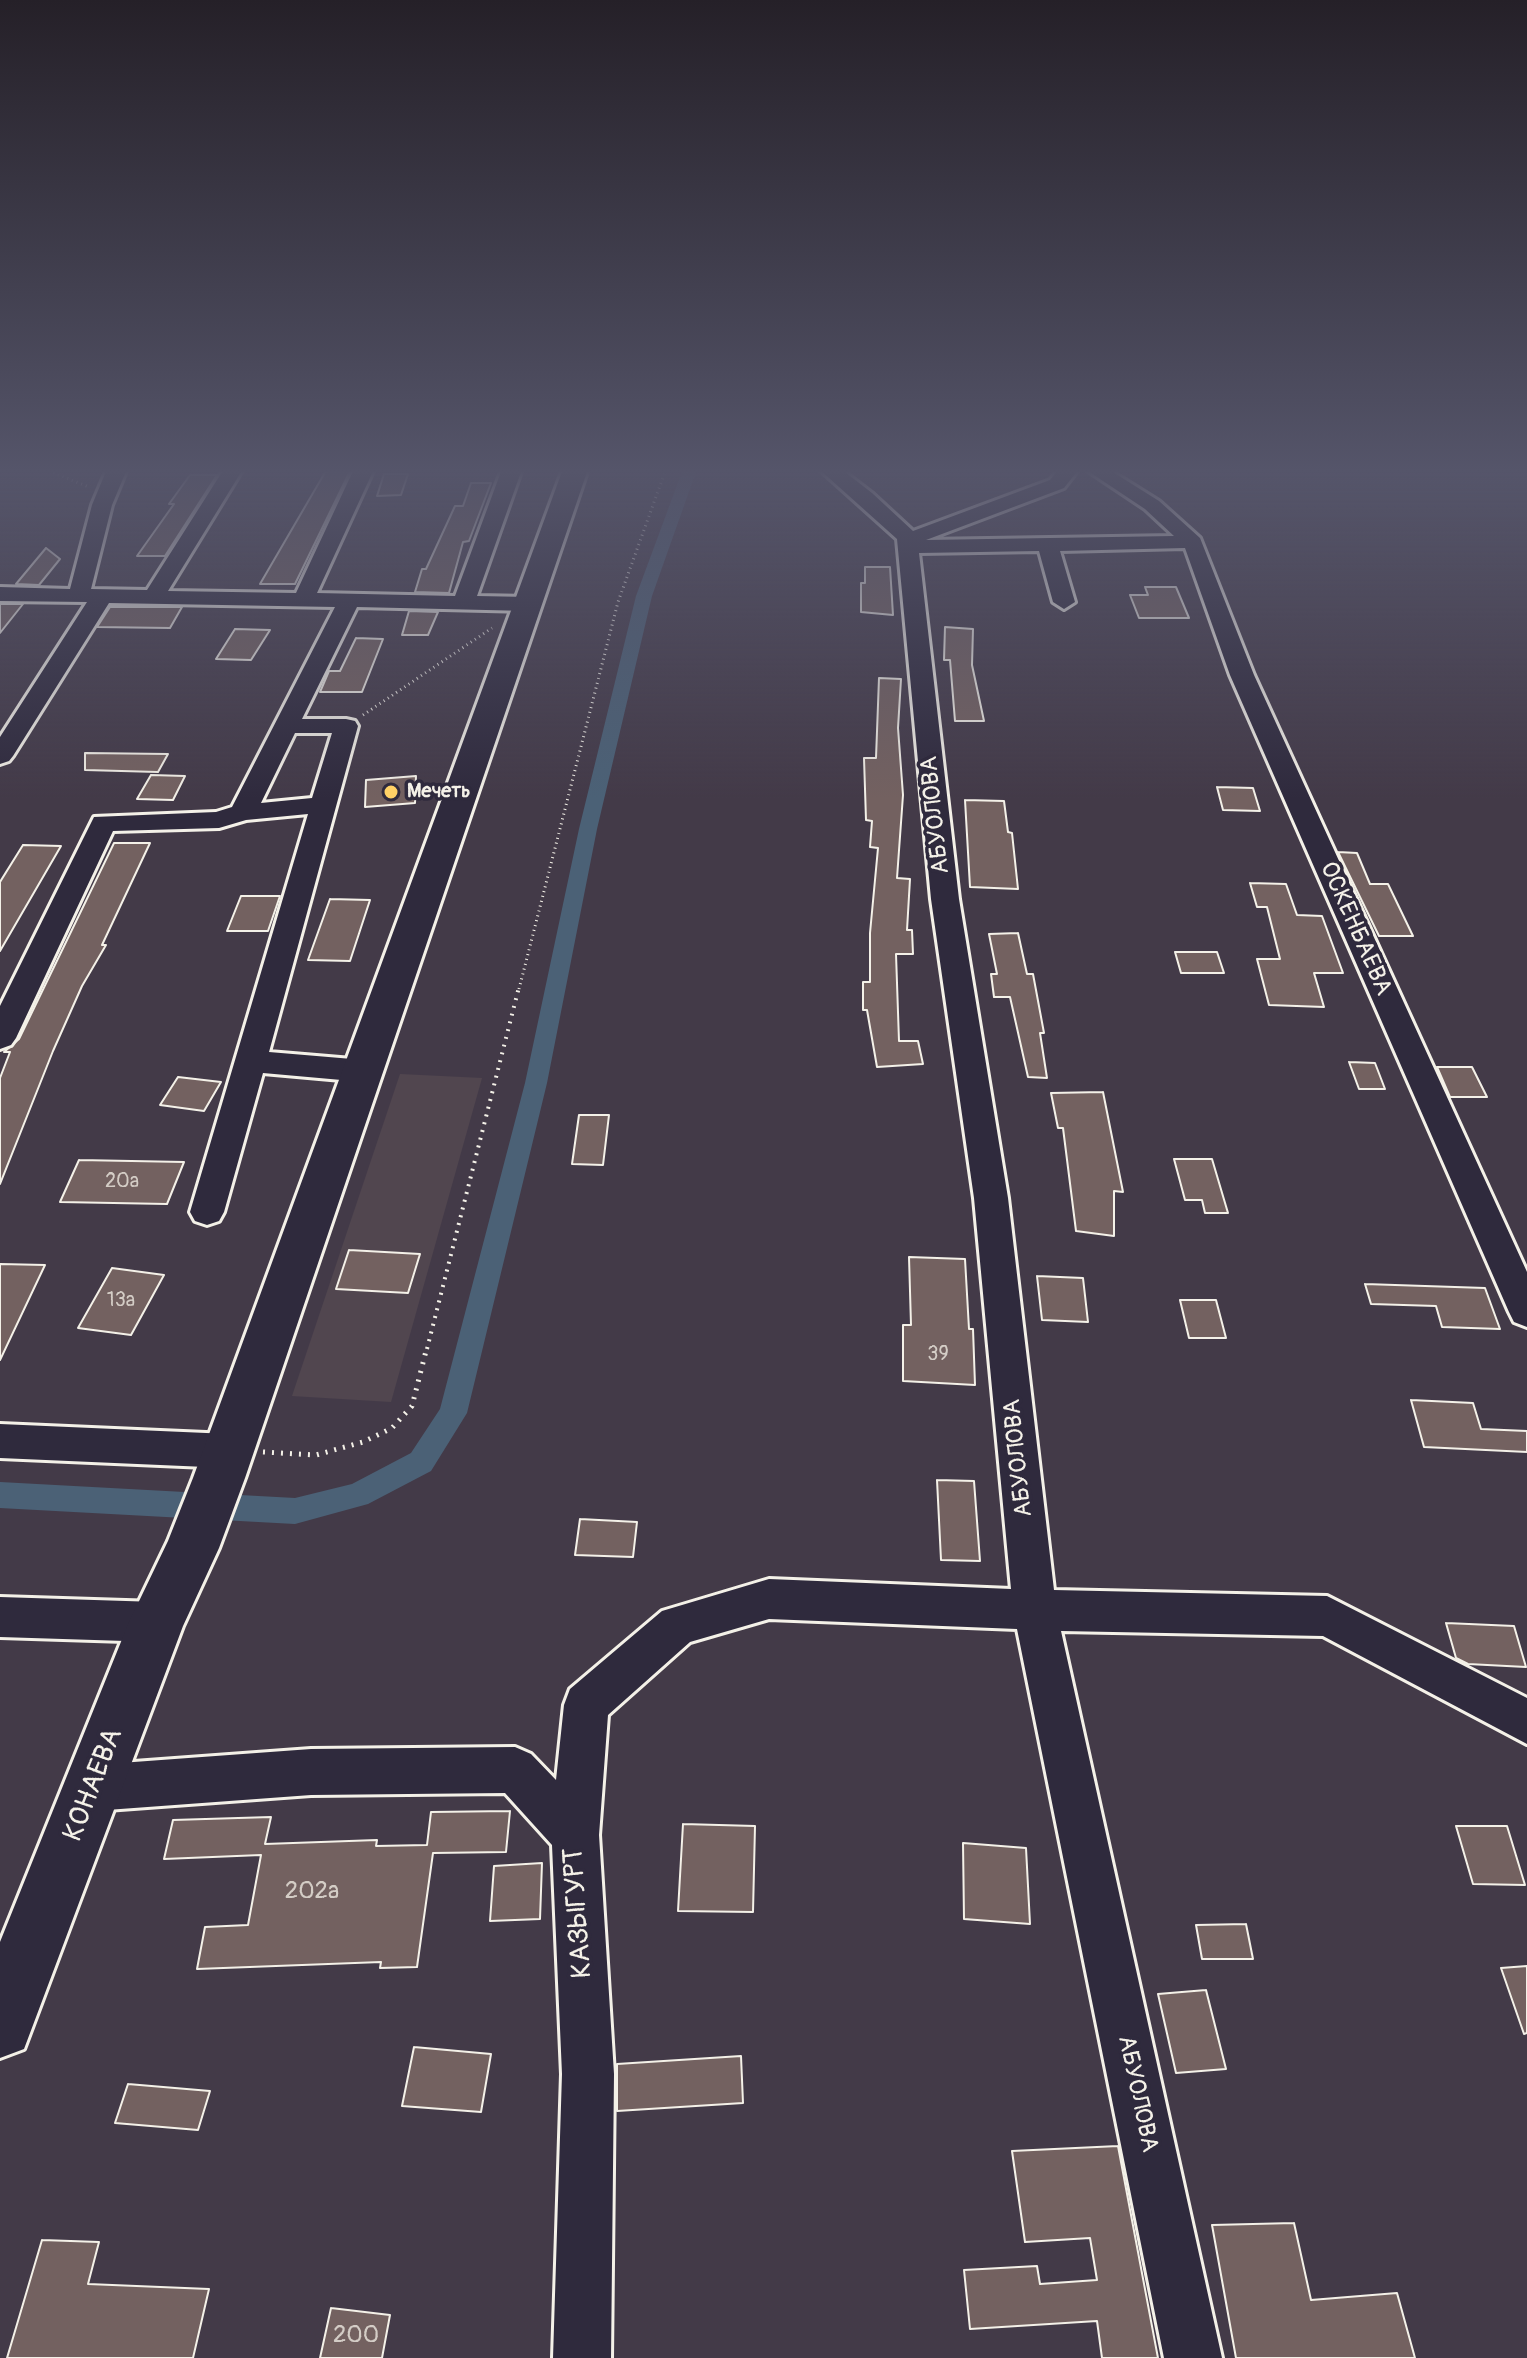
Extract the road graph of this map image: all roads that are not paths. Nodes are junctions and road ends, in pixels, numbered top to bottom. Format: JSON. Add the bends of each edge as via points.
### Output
{"nodes":[{"id":1,"x":85,"y":579,"type":"edge"},
{"id":2,"x":165,"y":579,"type":"edge"},
{"id":3,"x":313,"y":579,"type":"edge"},
{"id":4,"x":472,"y":579,"type":"edge"},
{"id":5,"x":538,"y":579,"type":"edge"},
{"id":6,"x":910,"y":579,"type":"edge"},
{"id":7,"x":1058,"y":579,"type":"edge"},
{"id":8,"x":1207,"y":579,"type":"edge"},
{"id":9,"x":0,"y":594,"type":"edge"},
{"id":10,"x":78,"y":595,"type":"junction"},
{"id":11,"x":103,"y":595,"type":"junction"},
{"id":12,"x":154,"y":596,"type":"junction"},
{"id":13,"x":304,"y":599,"type":"junction"},
{"id":14,"x":350,"y":600,"type":"junction"},
{"id":15,"x":464,"y":602,"type":"junction"},
{"id":16,"x":1064,"y":602,"type":"dead end"},
{"id":17,"x":527,"y":610,"type":"junction"},
{"id":18,"x":286,"y":726,"type":"junction"},
{"id":19,"x":0,"y":756,"type":"edge"},
{"id":20,"x":324,"y":805,"type":"junction"},
{"id":21,"x":243,"y":812,"type":"junction"},
{"id":22,"x":0,"y":1038,"type":"edge"},
{"id":23,"x":250,"y":1061,"type":"junction"},
{"id":24,"x":364,"y":1071,"type":"junction"},
{"id":25,"x":207,"y":1212,"type":"dead end"},
{"id":26,"x":1527,"y":1312,"type":"edge"},
{"id":27,"x":0,"y":1441,"type":"edge"},
{"id":28,"x":224,"y":1464,"type":"junction"},
{"id":29,"x":1035,"y":1610,"type":"junction"},
{"id":30,"x":0,"y":1617,"type":"edge"},
{"id":31,"x":157,"y":1622,"type":"junction"},
{"id":32,"x":1527,"y":1722,"type":"edge"},
{"id":33,"x":93,"y":1788,"type":"junction"},
{"id":34,"x":575,"y":1835,"type":"junction"},
{"id":35,"x":0,"y":2025,"type":"edge"},
{"id":36,"x":582,"y":2358,"type":"edge"},
{"id":37,"x":1193,"y":2358,"type":"edge"}],
"edges":[{"from":1,"to":10,"type":"street"},
{"from":2,"to":12,"type":"street"},
{"from":3,"to":13,"type":"street"},
{"from":4,"to":15,"type":"street"},
{"from":5,"to":17,"type":"main road","name":"КОНАЕВА"},
{"from":6,"to":29,"type":"street","name":"АБУОЛОВА","via":[[945,899],[991,1198]]},
{"from":7,"to":16,"type":"street"},
{"from":8,"to":26,"type":"street","name":"ОСКЕНБАЕВА","via":[[1242,675]]},
{"from":9,"to":10,"type":"street"},
{"from":10,"to":11,"type":"street"},
{"from":11,"to":12,"type":"street"},
{"from":11,"to":19,"type":"street"},
{"from":12,"to":13,"type":"street"},
{"from":13,"to":14,"type":"street"},
{"from":14,"to":15,"type":"street"},
{"from":14,"to":18,"type":"street"},
{"from":15,"to":17,"type":"street"},
{"from":17,"to":24,"type":"main road","name":"КОНАЕВА"},
{"from":18,"to":20,"type":"street","via":[[346,726]]},
{"from":18,"to":21,"type":"street"},
{"from":20,"to":21,"type":"street"},
{"from":20,"to":23,"type":"street"},
{"from":21,"to":22,"type":"street","via":[[219,820],[103,823]]},
{"from":23,"to":24,"type":"street"},
{"from":23,"to":25,"type":"street"},
{"from":24,"to":28,"type":"main road","name":"КОНАЕВА"},
{"from":27,"to":28,"type":"street"},
{"from":28,"to":31,"type":"main road","name":"КОНАЕВА"},
{"from":29,"to":32,"type":"street","via":[[1327,1616]]},
{"from":29,"to":34,"type":"street","via":[[769,1599],[677,1625],[586,1705]]},
{"from":29,"to":37,"type":"street","name":"АБУОЛОВА"},
{"from":30,"to":31,"type":"street"},
{"from":31,"to":33,"type":"main road","name":"КОНАЕВА"},
{"from":33,"to":34,"type":"street","name":"КАЗЫГУРТ","via":[[311,1772],[515,1770]]},
{"from":33,"to":35,"type":"main road","name":"КОНАЕВА"},
{"from":34,"to":36,"type":"street","name":"КАЗЫГУРТ","via":[[588,2074]]}]}
